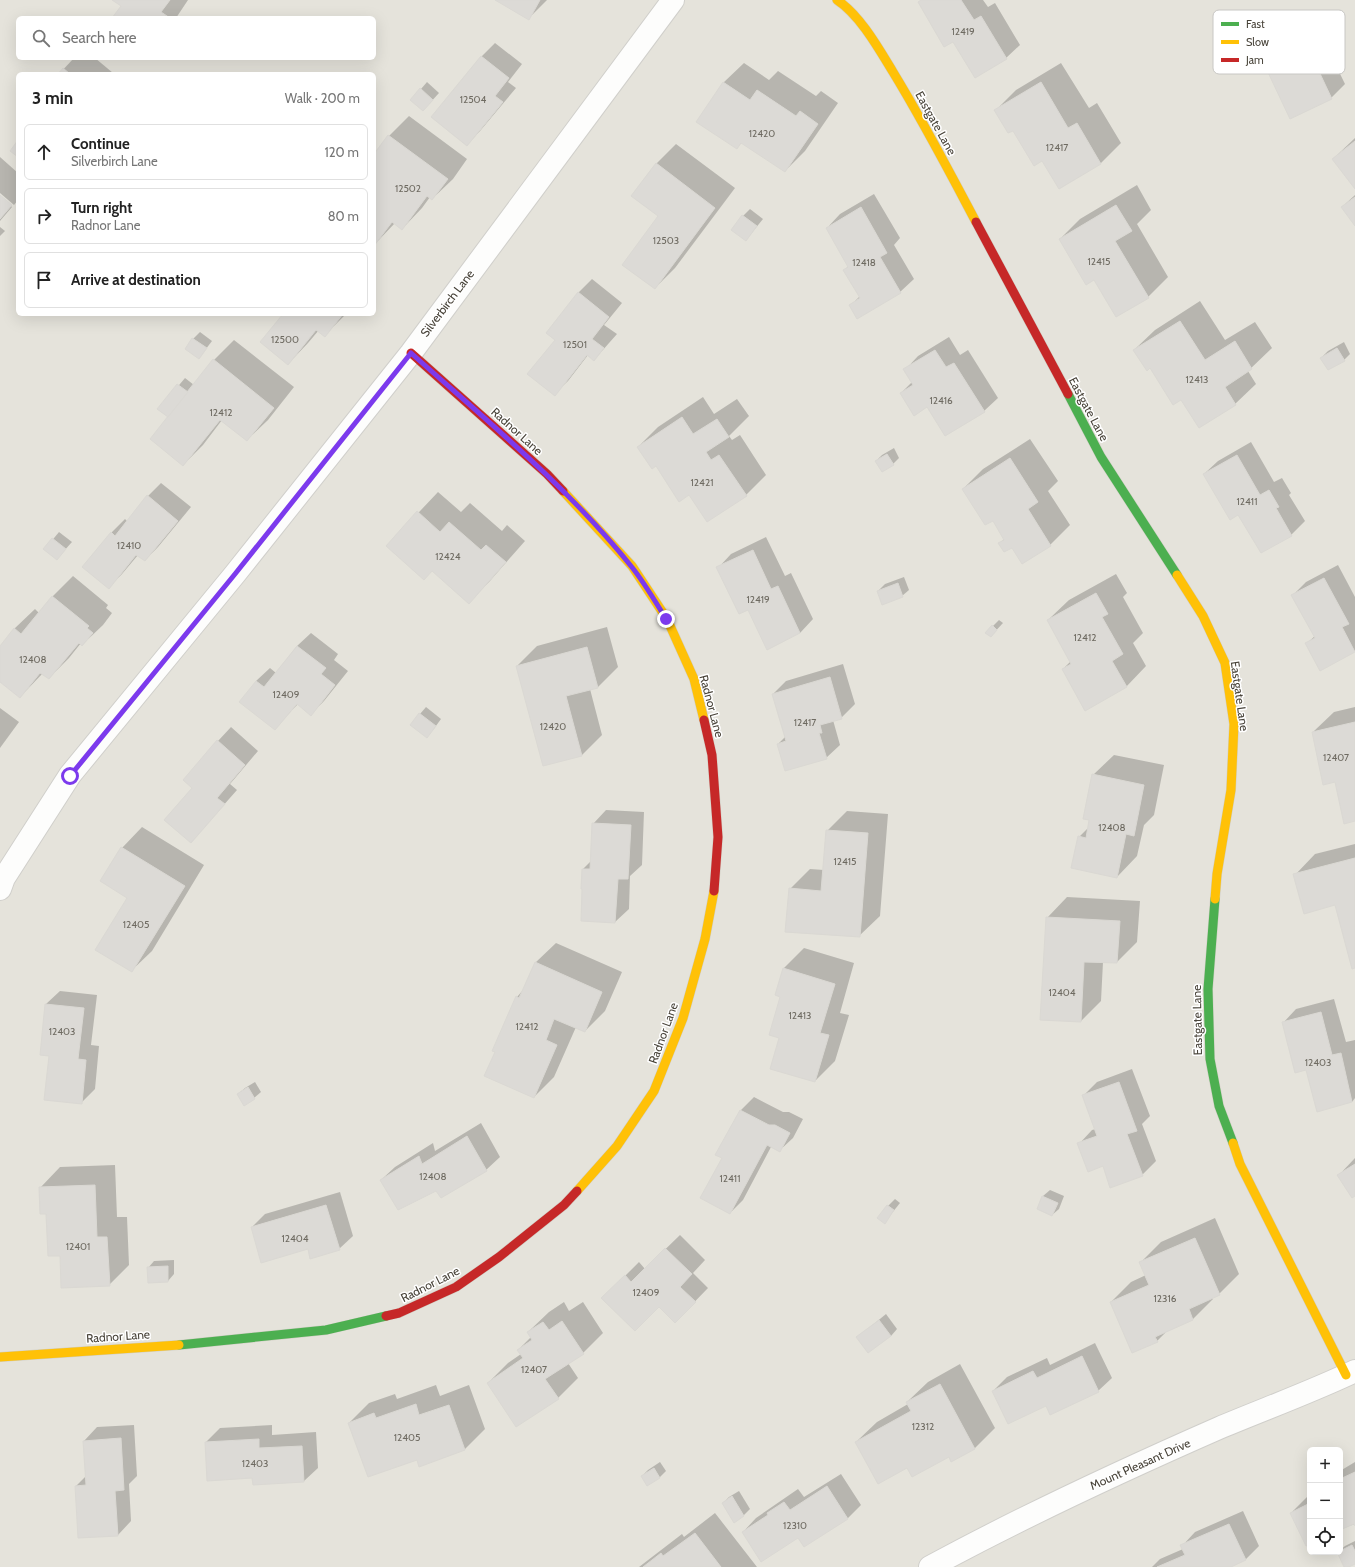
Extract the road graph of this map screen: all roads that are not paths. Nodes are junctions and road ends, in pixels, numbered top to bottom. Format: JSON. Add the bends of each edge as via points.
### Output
{"nodes":[{"id":1,"x":673,"y":0,"type":"edge"},
{"id":2,"x":837,"y":0,"type":"edge"},
{"id":3,"x":411,"y":353,"type":"junction"},
{"id":4,"x":0,"y":889,"type":"edge"},
{"id":5,"x":0,"y":1357,"type":"edge"},
{"id":6,"x":1351,"y":1373,"type":"edge"},
{"id":7,"x":930,"y":1567,"type":"edge"}],
"edges":[{"from":1,"to":3,"type":"street","name":"Silverbirch Lane"},
{"from":2,"to":6,"type":"street","name":"Eastgate Lane","via":[[871,36],[920,116],[1101,457],[1204,616],[1225,663],[1234,724],[1231,790],[1217,874],[1208,981],[1210,1059],[1219,1106],[1240,1164]]},
{"from":3,"to":4,"type":"street","name":"Silverbirch Lane","via":[[70,776],[4,878]]},
{"from":3,"to":5,"type":"street","name":"Radnor Lane","via":[[547,474],[632,566],[666,619],[694,679],[712,755],[718,838],[714,892],[705,939],[683,1018],[654,1091],[617,1146],[564,1205],[499,1257],[456,1287],[399,1313],[326,1330],[201,1343]]},
{"from":6,"to":7,"type":"street","name":"Mount Pleasant Drive","via":[[1084,1489]]}]}
